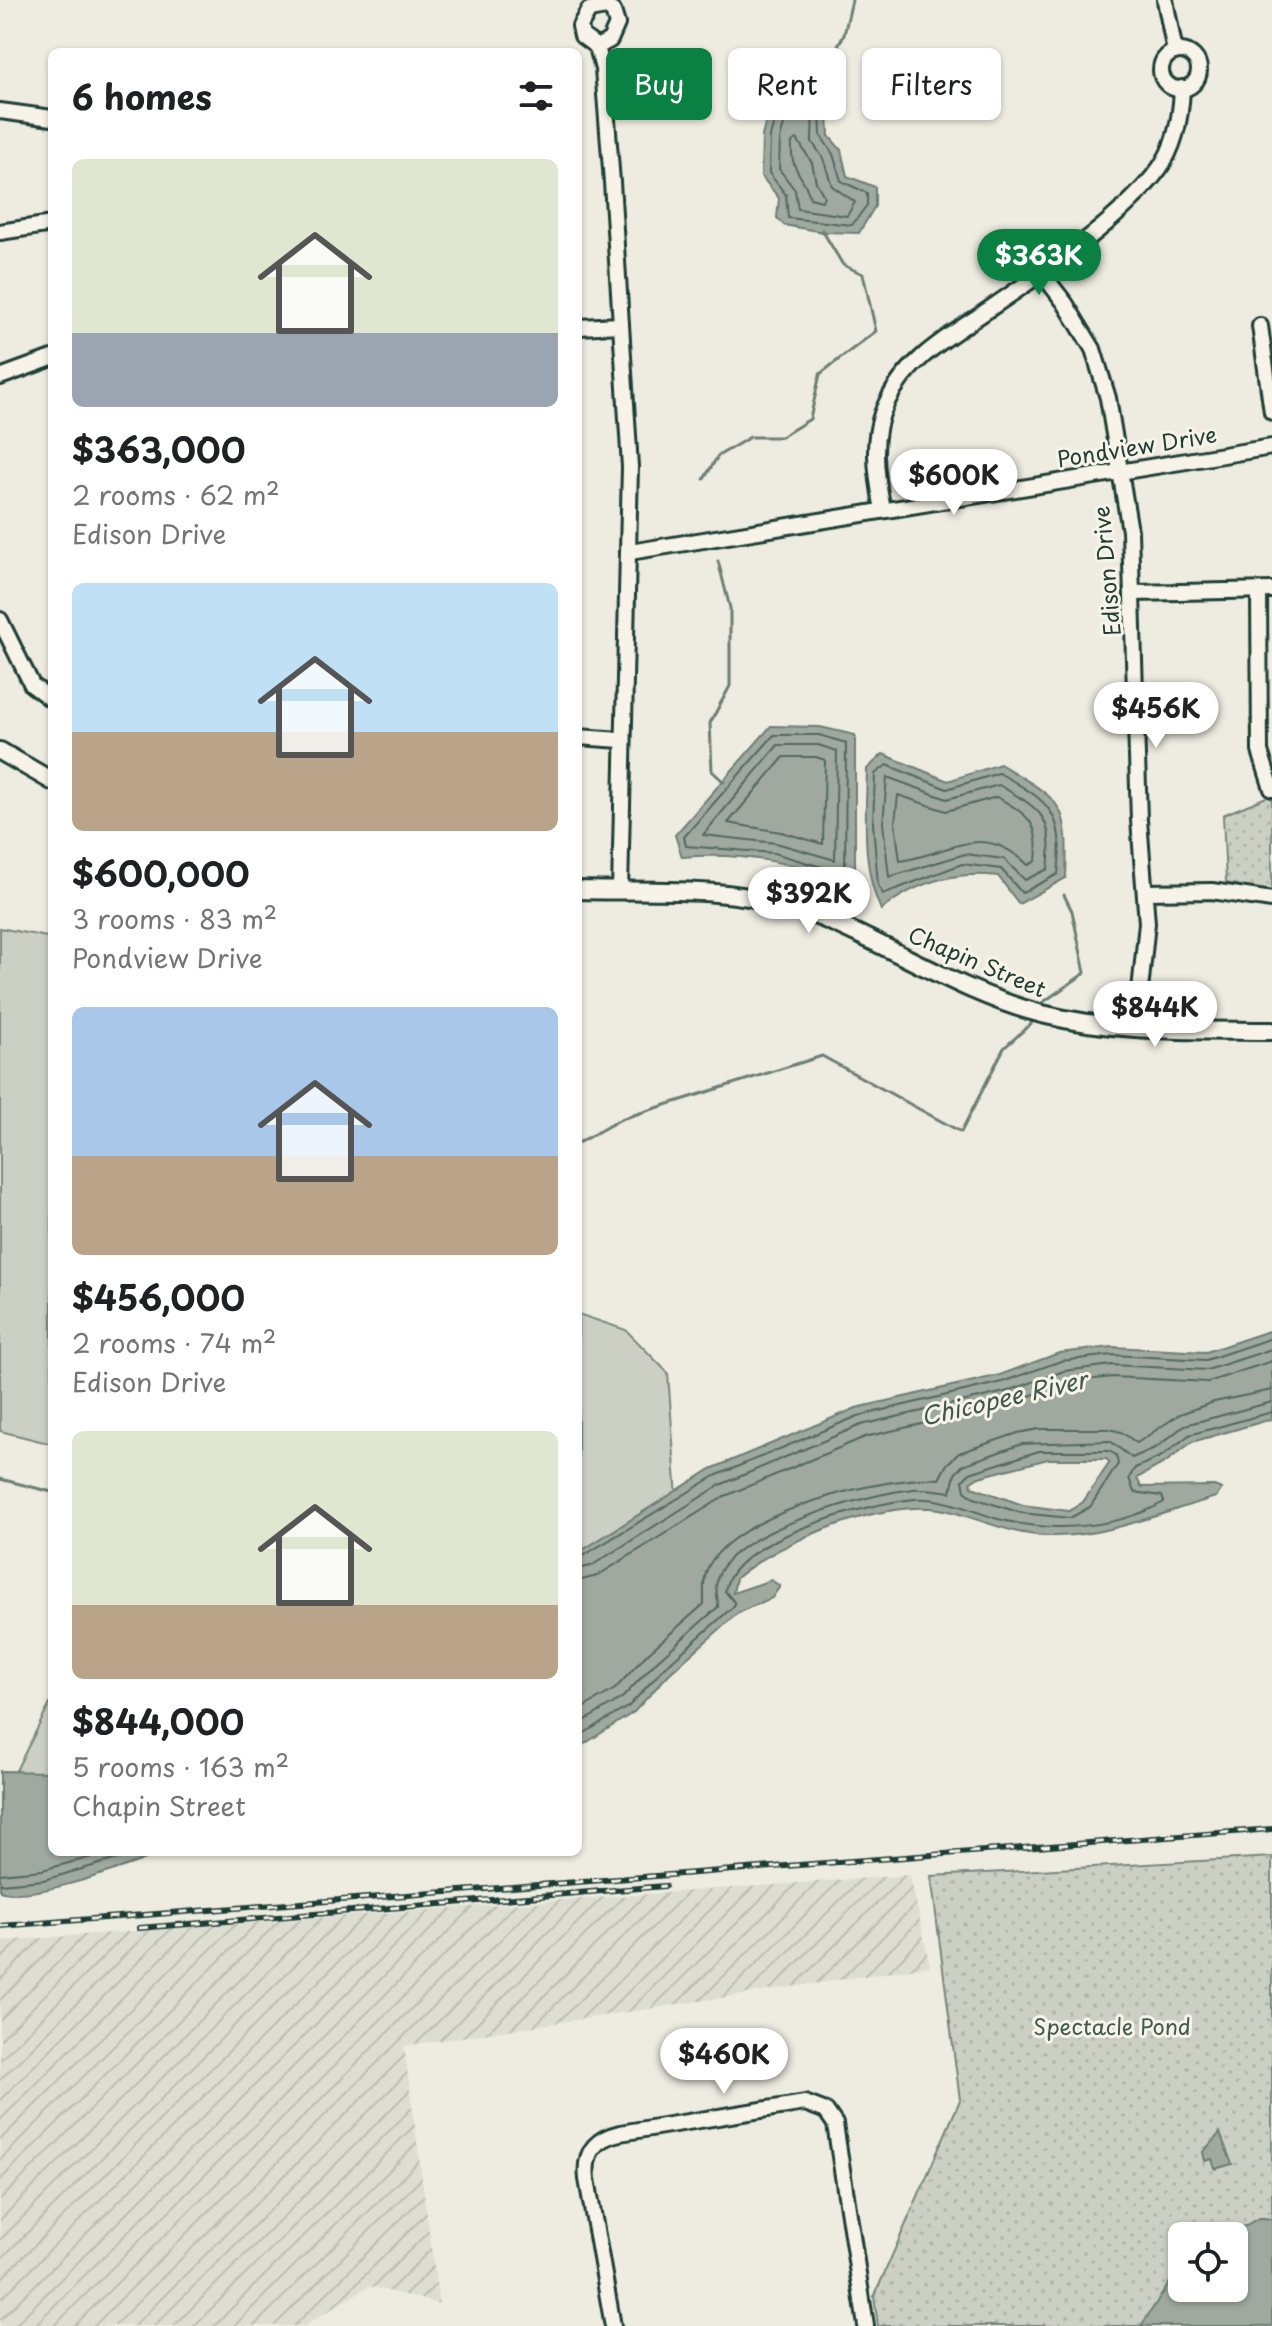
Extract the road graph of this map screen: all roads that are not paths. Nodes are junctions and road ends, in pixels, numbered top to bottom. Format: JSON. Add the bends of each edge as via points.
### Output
{"nodes":[{"id":1,"x":1165,"y":0,"type":"edge"},
{"id":2,"x":597,"y":47,"type":"dead end"},
{"id":3,"x":1175,"y":52,"type":"junction"},
{"id":4,"x":1182,"y":88,"type":"junction"},
{"id":5,"x":0,"y":111,"type":"edge"},
{"id":6,"x":48,"y":121,"type":"edge"},
{"id":7,"x":48,"y":225,"type":"edge"},
{"id":8,"x":0,"y":232,"type":"edge"},
{"id":9,"x":1041,"y":272,"type":"junction"},
{"id":10,"x":621,"y":325,"type":"junction"},
{"id":11,"x":1260,"y":326,"type":"dead end"},
{"id":12,"x":582,"y":327,"type":"edge"},
{"id":13,"x":48,"y":359,"type":"edge"},
{"id":14,"x":0,"y":377,"type":"edge"},
{"id":15,"x":1272,"y":412,"type":"edge"},
{"id":16,"x":1272,"y":447,"type":"edge"},
{"id":17,"x":1118,"y":473,"type":"junction"},
{"id":18,"x":883,"y":510,"type":"junction"},
{"id":19,"x":630,"y":552,"type":"junction"},
{"id":20,"x":1265,"y":590,"type":"edge"},
{"id":21,"x":1134,"y":593,"type":"junction"},
{"id":22,"x":0,"y":620,"type":"edge"},
{"id":23,"x":48,"y":697,"type":"edge"},
{"id":24,"x":582,"y":737,"type":"edge"},
{"id":25,"x":621,"y":740,"type":"junction"},
{"id":26,"x":0,"y":751,"type":"edge"},
{"id":27,"x":48,"y":779,"type":"edge"},
{"id":28,"x":1272,"y":789,"type":"edge"},
{"id":29,"x":582,"y":890,"type":"edge"},
{"id":30,"x":620,"y":891,"type":"junction"},
{"id":31,"x":1145,"y":892,"type":"junction"},
{"id":32,"x":1272,"y":900,"type":"edge"},
{"id":33,"x":1136,"y":1029,"type":"junction"},
{"id":34,"x":1272,"y":1031,"type":"edge"},
{"id":35,"x":613,"y":2326,"type":"edge"},
{"id":36,"x":866,"y":2326,"type":"edge"}],
"edges":[{"from":1,"to":3,"type":"street"},
{"from":2,"to":10,"type":"street","via":[[603,69]]},
{"from":3,"to":4,"type":"street","via":[[1164,61],[1163,76]]},
{"from":3,"to":4,"type":"street","via":[[1189,53],[1198,65],[1194,82]]},
{"from":4,"to":9,"type":"street","via":[[1178,125],[1160,167],[1116,214]]},
{"from":5,"to":6,"type":"street"},
{"from":7,"to":8,"type":"street"},
{"from":9,"to":17,"type":"street","name":"Edison Drive","via":[[1093,349],[1108,398]]},
{"from":9,"to":18,"type":"street","via":[[916,361],[894,389],[879,421],[876,445]]},
{"from":10,"to":12,"type":"street"},
{"from":10,"to":19,"type":"street"},
{"from":11,"to":15,"type":"street"},
{"from":13,"to":14,"type":"street"},
{"from":16,"to":17,"type":"street","name":"Pondview Drive"},
{"from":17,"to":18,"type":"street","name":"Pondview Drive"},
{"from":17,"to":21,"type":"street","name":"Edison Drive","via":[[1130,531]]},
{"from":18,"to":19,"type":"street","name":"Pondview Drive"},
{"from":19,"to":25,"type":"street"},
{"from":20,"to":21,"type":"street"},
{"from":20,"to":28,"type":"street","via":[[1260,751]]},
{"from":21,"to":31,"type":"street","name":"Edison Drive"},
{"from":22,"to":23,"type":"street","via":[[32,685]]},
{"from":24,"to":25,"type":"street"},
{"from":25,"to":30,"type":"street"},
{"from":26,"to":27,"type":"main road"},
{"from":29,"to":30,"type":"main road","name":"Chapin Street"},
{"from":30,"to":33,"type":"main road","name":"Chapin Street","via":[[706,892],[780,904],[1038,1013]]},
{"from":31,"to":32,"type":"street","via":[[1212,891]]},
{"from":31,"to":33,"type":"street","name":"Edison Drive","via":[[1145,958]]},
{"from":33,"to":34,"type":"main road","name":"Chapin Street"},
{"from":35,"to":36,"type":"street","via":[[585,2163],[592,2148],[620,2133],[805,2103],[826,2111],[835,2124]]}]}
